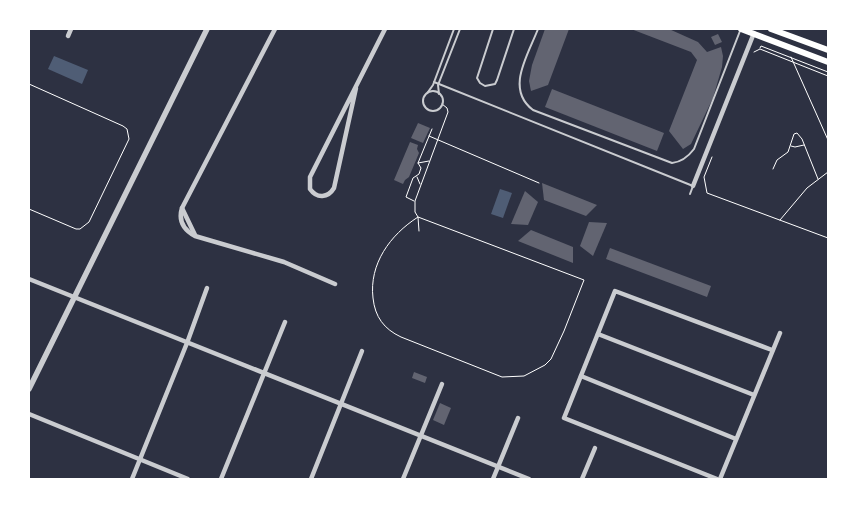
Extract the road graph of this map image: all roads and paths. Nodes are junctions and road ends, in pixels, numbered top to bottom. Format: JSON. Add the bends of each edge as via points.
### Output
{"nodes":[{"id":1,"x":71,"y":29,"type":"edge"},
{"id":2,"x":207,"y":29,"type":"edge"},
{"id":3,"x":275,"y":29,"type":"edge"},
{"id":4,"x":385,"y":29,"type":"edge"},
{"id":5,"x":454,"y":29,"type":"edge"},
{"id":6,"x":460,"y":29,"type":"edge"},
{"id":7,"x":493,"y":29,"type":"edge"},
{"id":8,"x":514,"y":29,"type":"edge"},
{"id":9,"x":538,"y":29,"type":"edge"},
{"id":10,"x":744,"y":29,"type":"edge"},
{"id":11,"x":771,"y":29,"type":"edge"},
{"id":12,"x":754,"y":33,"type":"junction"},
{"id":13,"x":68,"y":36,"type":"dead end"},
{"id":14,"x":760,"y":49,"type":"junction"},
{"id":15,"x":828,"y":50,"type":"edge"},
{"id":16,"x":750,"y":56,"type":"dead end"},
{"id":17,"x":790,"y":57,"type":"junction"},
{"id":18,"x":793,"y":62,"type":"junction"},
{"id":19,"x":828,"y":62,"type":"edge"},
{"id":20,"x":828,"y":72,"type":"edge"},
{"id":21,"x":828,"y":76,"type":"edge"},
{"id":22,"x":434,"y":82,"type":"junction"},
{"id":23,"x":29,"y":84,"type":"edge"},
{"id":24,"x":439,"y":84,"type":"junction"},
{"id":25,"x":356,"y":88,"type":"junction"},
{"id":26,"x":428,"y":92,"type":"junction"},
{"id":27,"x":439,"y":94,"type":"junction"},
{"id":28,"x":442,"y":104,"type":"junction"},
{"id":29,"x":432,"y":129,"type":"dead end"},
{"id":30,"x":429,"y":136,"type":"junction"},
{"id":31,"x":438,"y":140,"type":"junction"},
{"id":32,"x":828,"y":140,"type":"edge"},
{"id":33,"x":805,"y":145,"type":"junction"},
{"id":34,"x":790,"y":146,"type":"junction"},
{"id":35,"x":715,"y":149,"type":"dead end"},
{"id":36,"x":430,"y":161,"type":"junction"},
{"id":37,"x":418,"y":163,"type":"junction"},
{"id":38,"x":773,"y":168,"type":"dead end"},
{"id":39,"x":828,"y":172,"type":"edge"},
{"id":40,"x":416,"y":176,"type":"junction"},
{"id":41,"x":818,"y":179,"type":"junction"},
{"id":42,"x":539,"y":183,"type":"dead end"},
{"id":43,"x":421,"y":186,"type":"junction"},
{"id":44,"x":693,"y":186,"type":"junction"},
{"id":45,"x":690,"y":194,"type":"dead end"},
{"id":46,"x":415,"y":201,"type":"junction"},
{"id":47,"x":29,"y":209,"type":"edge"},
{"id":48,"x":418,"y":217,"type":"junction"},
{"id":49,"x":780,"y":220,"type":"junction"},
{"id":50,"x":419,"y":231,"type":"dead end"},
{"id":51,"x":828,"y":238,"type":"edge"},
{"id":52,"x":29,"y":280,"type":"edge"},
{"id":53,"x":334,"y":284,"type":"dead end"},
{"id":54,"x":207,"y":288,"type":"dead end"},
{"id":55,"x":74,"y":298,"type":"junction"},
{"id":56,"x":284,"y":322,"type":"dead end"},
{"id":57,"x":780,"y":333,"type":"dead end"},
{"id":58,"x":598,"y":334,"type":"junction"},
{"id":59,"x":187,"y":343,"type":"junction"},
{"id":60,"x":772,"y":350,"type":"junction"},
{"id":61,"x":362,"y":351,"type":"dead end"},
{"id":62,"x":265,"y":374,"type":"junction"},
{"id":63,"x":581,"y":376,"type":"junction"},
{"id":64,"x":442,"y":384,"type":"dead end"},
{"id":65,"x":29,"y":389,"type":"edge"},
{"id":66,"x":754,"y":395,"type":"junction"},
{"id":67,"x":342,"y":404,"type":"junction"},
{"id":68,"x":29,"y":414,"type":"edge"},
{"id":69,"x":518,"y":418,"type":"dead end"},
{"id":70,"x":421,"y":436,"type":"junction"},
{"id":71,"x":736,"y":439,"type":"junction"},
{"id":72,"x":595,"y":448,"type":"dead end"},
{"id":73,"x":140,"y":460,"type":"junction"},
{"id":74,"x":498,"y":467,"type":"junction"},
{"id":75,"x":132,"y":479,"type":"edge"},
{"id":76,"x":188,"y":479,"type":"edge"},
{"id":77,"x":221,"y":479,"type":"edge"},
{"id":78,"x":311,"y":479,"type":"edge"},
{"id":79,"x":403,"y":479,"type":"edge"},
{"id":80,"x":493,"y":479,"type":"edge"},
{"id":81,"x":529,"y":479,"type":"edge"},
{"id":82,"x":582,"y":479,"type":"edge"},
{"id":83,"x":718,"y":479,"type":"edge"}],
"edges":[{"from":1,"to":13,"type":"street"},
{"from":2,"to":55,"type":"street"},
{"from":3,"to":53,"type":"street","via":[[182,208],[195,236],[284,262]]},
{"from":4,"to":25,"type":"street"},
{"from":5,"to":22,"type":"lane"},
{"from":6,"to":24,"type":"lane"},
{"from":7,"to":8,"type":"lane","via":[[477,78],[485,86],[495,84]]},
{"from":9,"to":10,"type":"lane","via":[[518,80],[520,94],[527,106],[672,163],[681,161],[694,149]]},
{"from":10,"to":12,"type":"main road"},
{"from":11,"to":15,"type":"main road"},
{"from":12,"to":19,"type":"main road"},
{"from":12,"to":44,"type":"street"},
{"from":14,"to":16,"type":"path"},
{"from":14,"to":17,"type":"path","via":[[761,46]]},
{"from":14,"to":18,"type":"path"},
{"from":17,"to":18,"type":"path"},
{"from":17,"to":20,"type":"path"},
{"from":18,"to":21,"type":"path"},
{"from":18,"to":32,"type":"path"},
{"from":22,"to":24,"type":"lane"},
{"from":22,"to":26,"type":"lane"},
{"from":23,"to":47,"type":"path","via":[[123,126],[129,138],[85,226],[76,230]]},
{"from":24,"to":27,"type":"lane"},
{"from":24,"to":44,"type":"lane"},
{"from":25,"to":25,"type":"street","via":[[310,177],[308,184],[317,195],[328,195],[334,188]]},
{"from":26,"to":27,"type":"lane"},
{"from":26,"to":28,"type":"lane","via":[[423,102],[428,109],[436,110]]},
{"from":27,"to":28,"type":"lane"},
{"from":28,"to":31,"type":"path","via":[[448,112]]},
{"from":29,"to":30,"type":"path"},
{"from":30,"to":31,"type":"path"},
{"from":30,"to":37,"type":"path"},
{"from":31,"to":36,"type":"path"},
{"from":31,"to":42,"type":"path"},
{"from":33,"to":34,"type":"path"},
{"from":33,"to":34,"type":"path","via":[[796,133]]},
{"from":33,"to":41,"type":"path"},
{"from":34,"to":38,"type":"path"},
{"from":35,"to":49,"type":"path","via":[[704,177],[707,193]]},
{"from":36,"to":37,"type":"path"},
{"from":36,"to":43,"type":"path"},
{"from":37,"to":40,"type":"path","via":[[421,168]]},
{"from":39,"to":41,"type":"path"},
{"from":40,"to":43,"type":"path"},
{"from":40,"to":46,"type":"path","via":[[406,197]]},
{"from":41,"to":49,"type":"path"},
{"from":43,"to":46,"type":"path"},
{"from":44,"to":45,"type":"lane"},
{"from":46,"to":48,"type":"path"},
{"from":48,"to":48,"type":"path","via":[[584,280],[555,352],[545,365],[524,376],[502,377],[401,338],[381,323],[372,290],[377,262],[396,234]]},
{"from":48,"to":50,"type":"path"},
{"from":49,"to":51,"type":"path"},
{"from":52,"to":55,"type":"street"},
{"from":54,"to":59,"type":"street"},
{"from":55,"to":59,"type":"street"},
{"from":55,"to":65,"type":"street"},
{"from":56,"to":62,"type":"street"},
{"from":57,"to":60,"type":"street"},
{"from":58,"to":60,"type":"street","via":[[615,291]]},
{"from":58,"to":63,"type":"street"},
{"from":58,"to":66,"type":"street"},
{"from":59,"to":62,"type":"street"},
{"from":59,"to":73,"type":"street"},
{"from":60,"to":66,"type":"street"},
{"from":61,"to":67,"type":"street"},
{"from":62,"to":67,"type":"street"},
{"from":62,"to":77,"type":"street"},
{"from":63,"to":71,"type":"street"},
{"from":63,"to":83,"type":"street","via":[[564,418]]},
{"from":64,"to":70,"type":"street"},
{"from":66,"to":71,"type":"street"},
{"from":67,"to":70,"type":"street"},
{"from":67,"to":78,"type":"street"},
{"from":68,"to":73,"type":"street"},
{"from":69,"to":74,"type":"street"},
{"from":70,"to":74,"type":"street"},
{"from":70,"to":79,"type":"street"},
{"from":71,"to":83,"type":"street"},
{"from":72,"to":82,"type":"street"},
{"from":73,"to":75,"type":"street"},
{"from":73,"to":76,"type":"street"},
{"from":74,"to":80,"type":"street"},
{"from":74,"to":81,"type":"street"}]}
